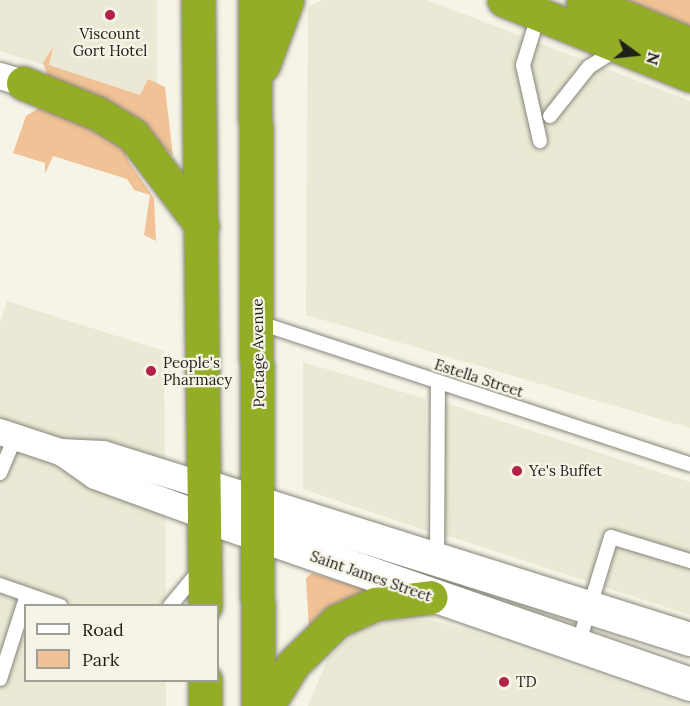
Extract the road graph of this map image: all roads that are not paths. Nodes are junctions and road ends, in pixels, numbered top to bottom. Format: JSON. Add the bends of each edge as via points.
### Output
{"nodes":[{"id":1,"x":198,"y":0,"type":"edge"},
{"id":2,"x":255,"y":0,"type":"edge"},
{"id":3,"x":287,"y":0,"type":"edge"},
{"id":4,"x":504,"y":0,"type":"edge"},
{"id":5,"x":583,"y":0,"type":"edge"},
{"id":6,"x":537,"y":14,"type":"junction"},
{"id":7,"x":622,"y":33,"type":"junction"},
{"id":8,"x":690,"y":44,"type":"edge"},
{"id":9,"x":690,"y":75,"type":"edge"},
{"id":10,"x":12,"y":79,"type":"edge"},
{"id":11,"x":255,"y":87,"type":"junction"},
{"id":12,"x":550,"y":116,"type":"dead end"},
{"id":13,"x":540,"y":141,"type":"dead end"},
{"id":14,"x":202,"y":226,"type":"junction"},
{"id":15,"x":257,"y":322,"type":"junction"},
{"id":16,"x":438,"y":382,"type":"junction"},
{"id":17,"x":7,"y":434,"type":"edge"},
{"id":18,"x":690,"y":464,"type":"edge"},
{"id":19,"x":0,"y":473,"type":"edge"},
{"id":20,"x":205,"y":501,"type":"junction"},
{"id":21,"x":260,"y":502,"type":"junction"},
{"id":22,"x":260,"y":536,"type":"junction"},
{"id":23,"x":437,"y":558,"type":"junction"},
{"id":24,"x":690,"y":561,"type":"edge"},
{"id":25,"x":205,"y":563,"type":"junction"},
{"id":26,"x":0,"y":585,"type":"edge"},
{"id":27,"x":27,"y":595,"type":"junction"},
{"id":28,"x":431,"y":597,"type":"junction"},
{"id":29,"x":24,"y":604,"type":"edge"},
{"id":30,"x":24,"y":604,"type":"edge"},
{"id":31,"x":54,"y":604,"type":"edge"},
{"id":32,"x":172,"y":604,"type":"edge"},
{"id":33,"x":205,"y":604,"type":"edge"},
{"id":34,"x":589,"y":606,"type":"junction"},
{"id":35,"x":690,"y":639,"type":"edge"},
{"id":36,"x":577,"y":647,"type":"junction"},
{"id":37,"x":0,"y":679,"type":"edge"},
{"id":38,"x":205,"y":682,"type":"edge"},
{"id":39,"x":690,"y":684,"type":"edge"},
{"id":40,"x":205,"y":706,"type":"edge"},
{"id":41,"x":258,"y":706,"type":"edge"},
{"id":42,"x":267,"y":706,"type":"edge"}],
"edges":[{"from":1,"to":14,"type":"highway"},
{"from":2,"to":11,"type":"highway","name":"Portage Avenue"},
{"from":3,"to":11,"type":"highway"},
{"from":4,"to":6,"type":"highway"},
{"from":5,"to":7,"type":"highway"},
{"from":6,"to":7,"type":"highway"},
{"from":6,"to":13,"type":"lane","via":[[524,65]]},
{"from":7,"to":8,"type":"highway"},
{"from":7,"to":9,"type":"highway"},
{"from":7,"to":12,"type":"lane"},
{"from":10,"to":14,"type":"highway","via":[[97,113],[133,135]]},
{"from":11,"to":15,"type":"highway","name":"Portage Avenue"},
{"from":14,"to":20,"type":"highway"},
{"from":15,"to":16,"type":"lane","name":"Estella Street"},
{"from":15,"to":21,"type":"highway","name":"Portage Avenue"},
{"from":16,"to":18,"type":"lane","name":"Estella Street"},
{"from":16,"to":23,"type":"lane"},
{"from":17,"to":19,"type":"lane"},
{"from":17,"to":20,"type":"street","name":"Saint James Street","via":[[60,452],[95,476]]},
{"from":20,"to":21,"type":"main road","name":"Saint James Street"},
{"from":20,"to":22,"type":"main road","name":"Saint James Street"},
{"from":20,"to":25,"type":"highway"},
{"from":21,"to":22,"type":"highway","name":"Portage Avenue"},
{"from":21,"to":23,"type":"main road","name":"Saint James Street"},
{"from":22,"to":28,"type":"main road","name":"Saint James Street"},
{"from":22,"to":41,"type":"highway","name":"Portage Avenue"},
{"from":23,"to":34,"type":"main road","name":"Saint James Street"},
{"from":24,"to":34,"type":"lane","via":[[610,537]]},
{"from":25,"to":32,"type":"lane"},
{"from":25,"to":33,"type":"highway"},
{"from":26,"to":27,"type":"lane"},
{"from":27,"to":29,"type":"lane"},
{"from":27,"to":31,"type":"lane"},
{"from":28,"to":36,"type":"main road","name":"Saint James Street"},
{"from":28,"to":42,"type":"highway","via":[[375,604],[337,621],[292,664]]},
{"from":30,"to":37,"type":"lane"},
{"from":34,"to":35,"type":"main road","name":"Saint James Street"},
{"from":34,"to":36,"type":"lane"},
{"from":36,"to":39,"type":"main road","name":"Saint James Street"},
{"from":38,"to":40,"type":"highway"}]}
